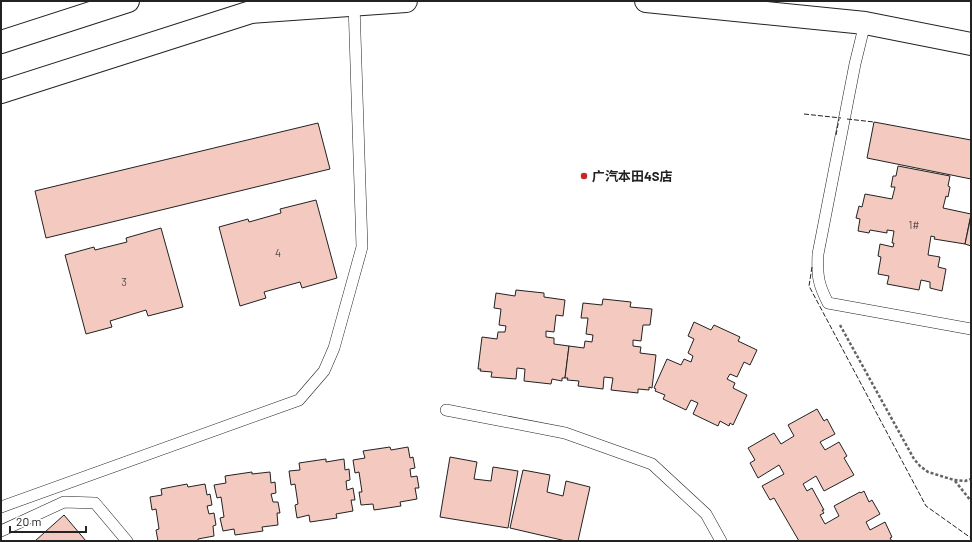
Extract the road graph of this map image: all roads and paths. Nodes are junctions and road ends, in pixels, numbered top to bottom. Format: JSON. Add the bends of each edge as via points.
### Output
{"nodes":[{"id":1,"x":128,"y":1,"type":"edge"},
{"id":2,"x":406,"y":1,"type":"edge"},
{"id":3,"x":646,"y":1,"type":"edge"},
{"id":4,"x":354,"y":4,"type":"junction"},
{"id":5,"x":866,"y":23,"type":"junction"},
{"id":6,"x":1,"y":42,"type":"edge"},
{"id":7,"x":971,"y":44,"type":"edge"},
{"id":8,"x":1,"y":92,"type":"edge"},
{"id":9,"x":828,"y":303,"type":"junction"},
{"id":10,"x":971,"y":329,"type":"edge"},
{"id":11,"x":446,"y":410,"type":"dead end"},
{"id":12,"x":971,"y":479,"type":"edge"},
{"id":13,"x":954,"y":480,"type":"junction"},
{"id":14,"x":971,"y":500,"type":"edge"},
{"id":15,"x":1,"y":507,"type":"edge"},
{"id":16,"x":1,"y":531,"type":"edge"},
{"id":17,"x":127,"y":541,"type":"edge"},
{"id":18,"x":721,"y":541,"type":"edge"}],
"edges":[{"from":1,"to":6,"type":"main road"},
{"from":2,"to":4,"type":"main road"},
{"from":3,"to":5,"type":"main road"},
{"from":4,"to":8,"type":"main road","via":[[251,12]]},
{"from":4,"to":15,"type":"lane","via":[[362,247],[334,348],[324,371],[299,400]]},
{"from":5,"to":7,"type":"main road"},
{"from":5,"to":9,"type":"lane","via":[[818,254],[817,274]]},
{"from":9,"to":10,"type":"lane"},
{"from":9,"to":13,"type":"path","via":[[914,459],[928,472]]},
{"from":11,"to":18,"type":"lane","via":[[564,434],[652,464],[706,514]]},
{"from":12,"to":13,"type":"path"},
{"from":13,"to":14,"type":"path"},
{"from":16,"to":17,"type":"lane","via":[[64,502],[96,503]]}]}
